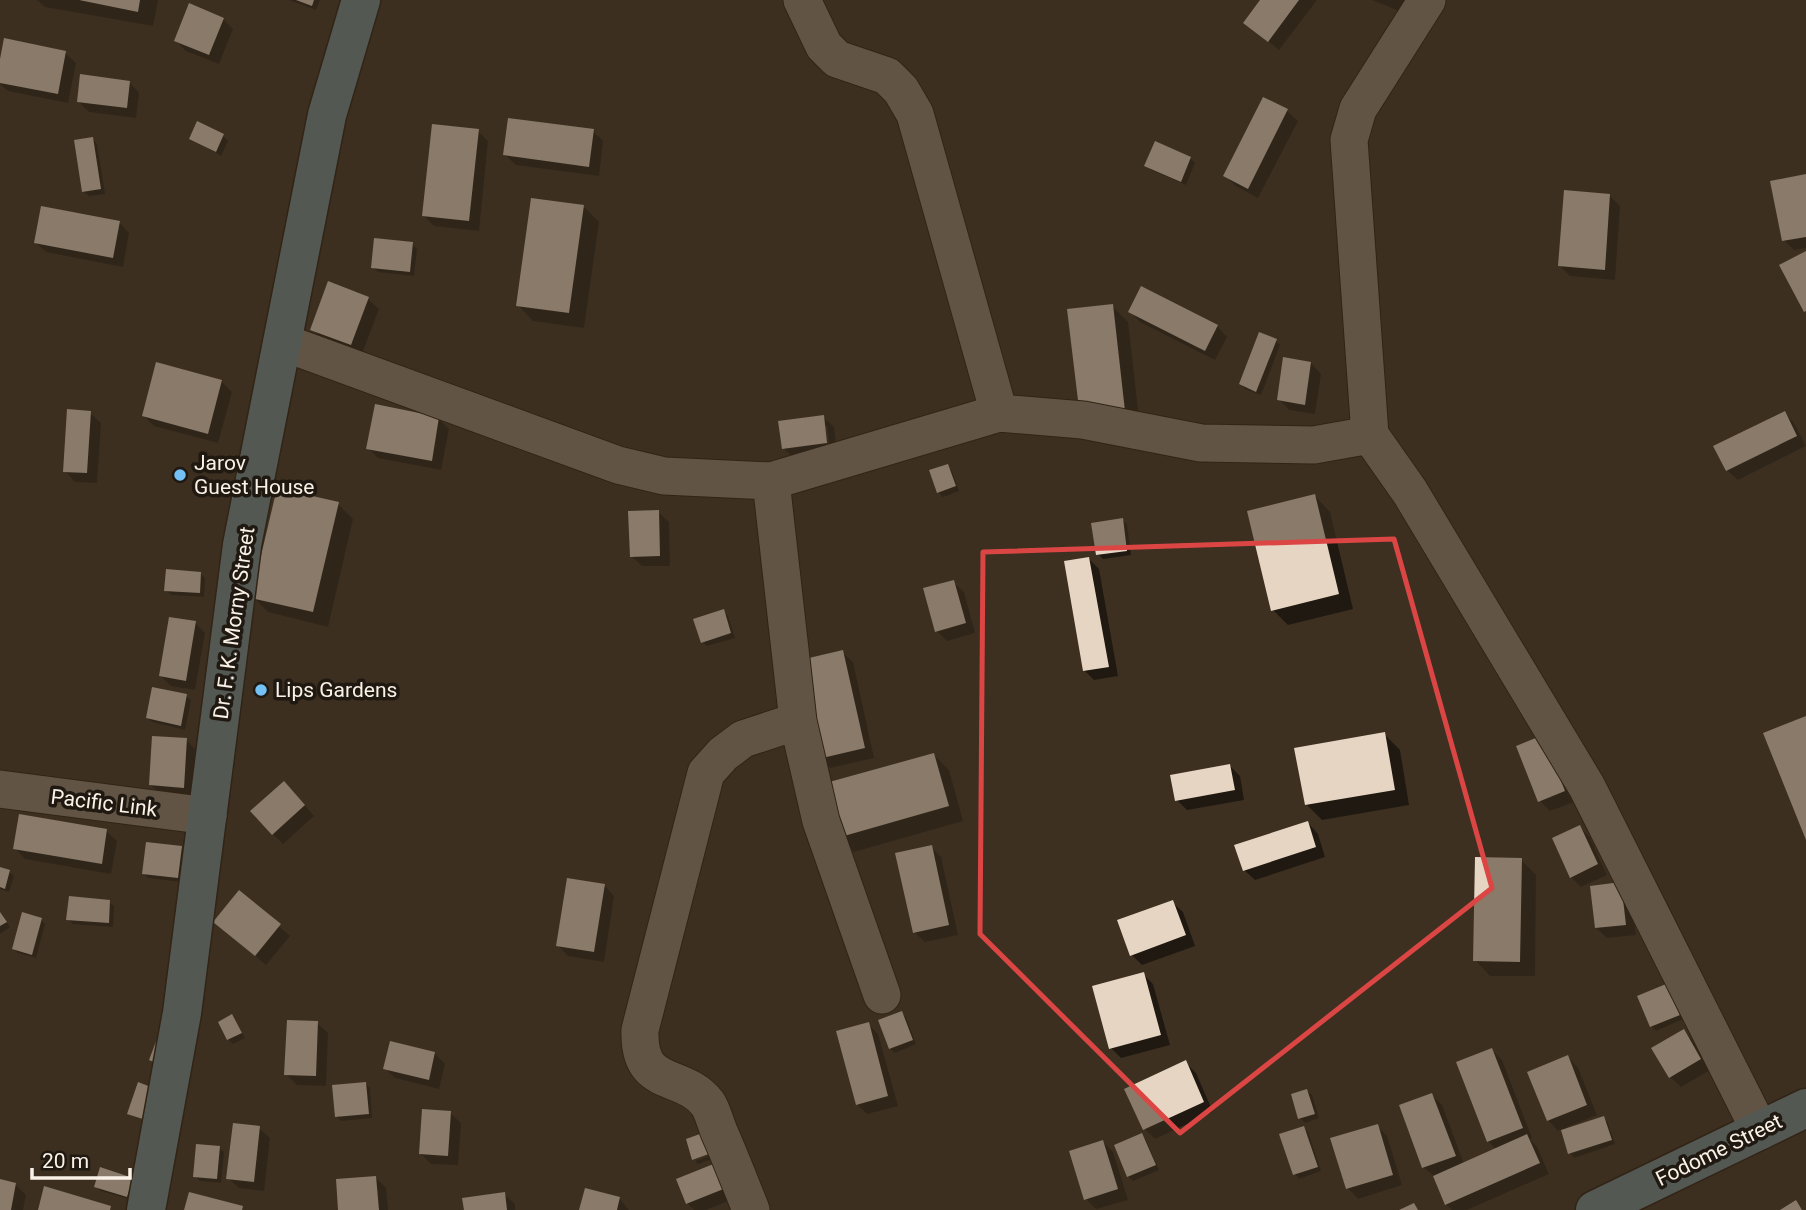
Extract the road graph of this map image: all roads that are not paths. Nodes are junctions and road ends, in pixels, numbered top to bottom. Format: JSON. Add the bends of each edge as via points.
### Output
{"nodes":[{"id":1,"x":361,"y":0,"type":"edge"},
{"id":2,"x":802,"y":0,"type":"edge"},
{"id":3,"x":1427,"y":0,"type":"edge"},
{"id":4,"x":282,"y":342,"type":"junction"},
{"id":5,"x":999,"y":413,"type":"junction"},
{"id":6,"x":1370,"y":435,"type":"junction"},
{"id":7,"x":771,"y":481,"type":"junction"},
{"id":8,"x":798,"y":721,"type":"junction"},
{"id":9,"x":0,"y":789,"type":"edge"},
{"id":10,"x":208,"y":816,"type":"junction"},
{"id":11,"x":882,"y":995,"type":"dead end"},
{"id":12,"x":1806,"y":1108,"type":"edge"},
{"id":13,"x":1760,"y":1131,"type":"junction"},
{"id":14,"x":146,"y":1210,"type":"edge"},
{"id":15,"x":751,"y":1210,"type":"edge"},
{"id":16,"x":1595,"y":1210,"type":"edge"}],
"edges":[{"from":1,"to":4,"type":"street","name":"Dr. F. K. Morny Street","via":[[327,115]]},
{"from":2,"to":5,"type":"street","via":[[824,46],[837,60],[887,76],[915,114]]},
{"from":3,"to":6,"type":"street","via":[[1358,109],[1349,140]]},
{"from":4,"to":7,"type":"street","via":[[618,465],[664,476]]},
{"from":4,"to":10,"type":"street","name":"Dr. F. K. Morny Street","via":[[242,545]]},
{"from":5,"to":6,"type":"street","via":[[1083,420],[1201,443],[1314,445]]},
{"from":5,"to":7,"type":"street"},
{"from":6,"to":13,"type":"street","via":[[1410,492],[1587,787]]},
{"from":7,"to":8,"type":"street"},
{"from":8,"to":11,"type":"street","via":[[821,821]]},
{"from":8,"to":15,"type":"street","via":[[743,739],[706,773],[640,1030],[645,1062],[658,1076],[691,1090],[708,1104]]},
{"from":9,"to":10,"type":"street","name":"Pacific Link"},
{"from":10,"to":14,"type":"street","name":"Dr. F. K. Morny Street","via":[[182,1013]]},
{"from":12,"to":13,"type":"street","name":"Fodome Street"},
{"from":13,"to":16,"type":"street","name":"Fodome Street"}]}
